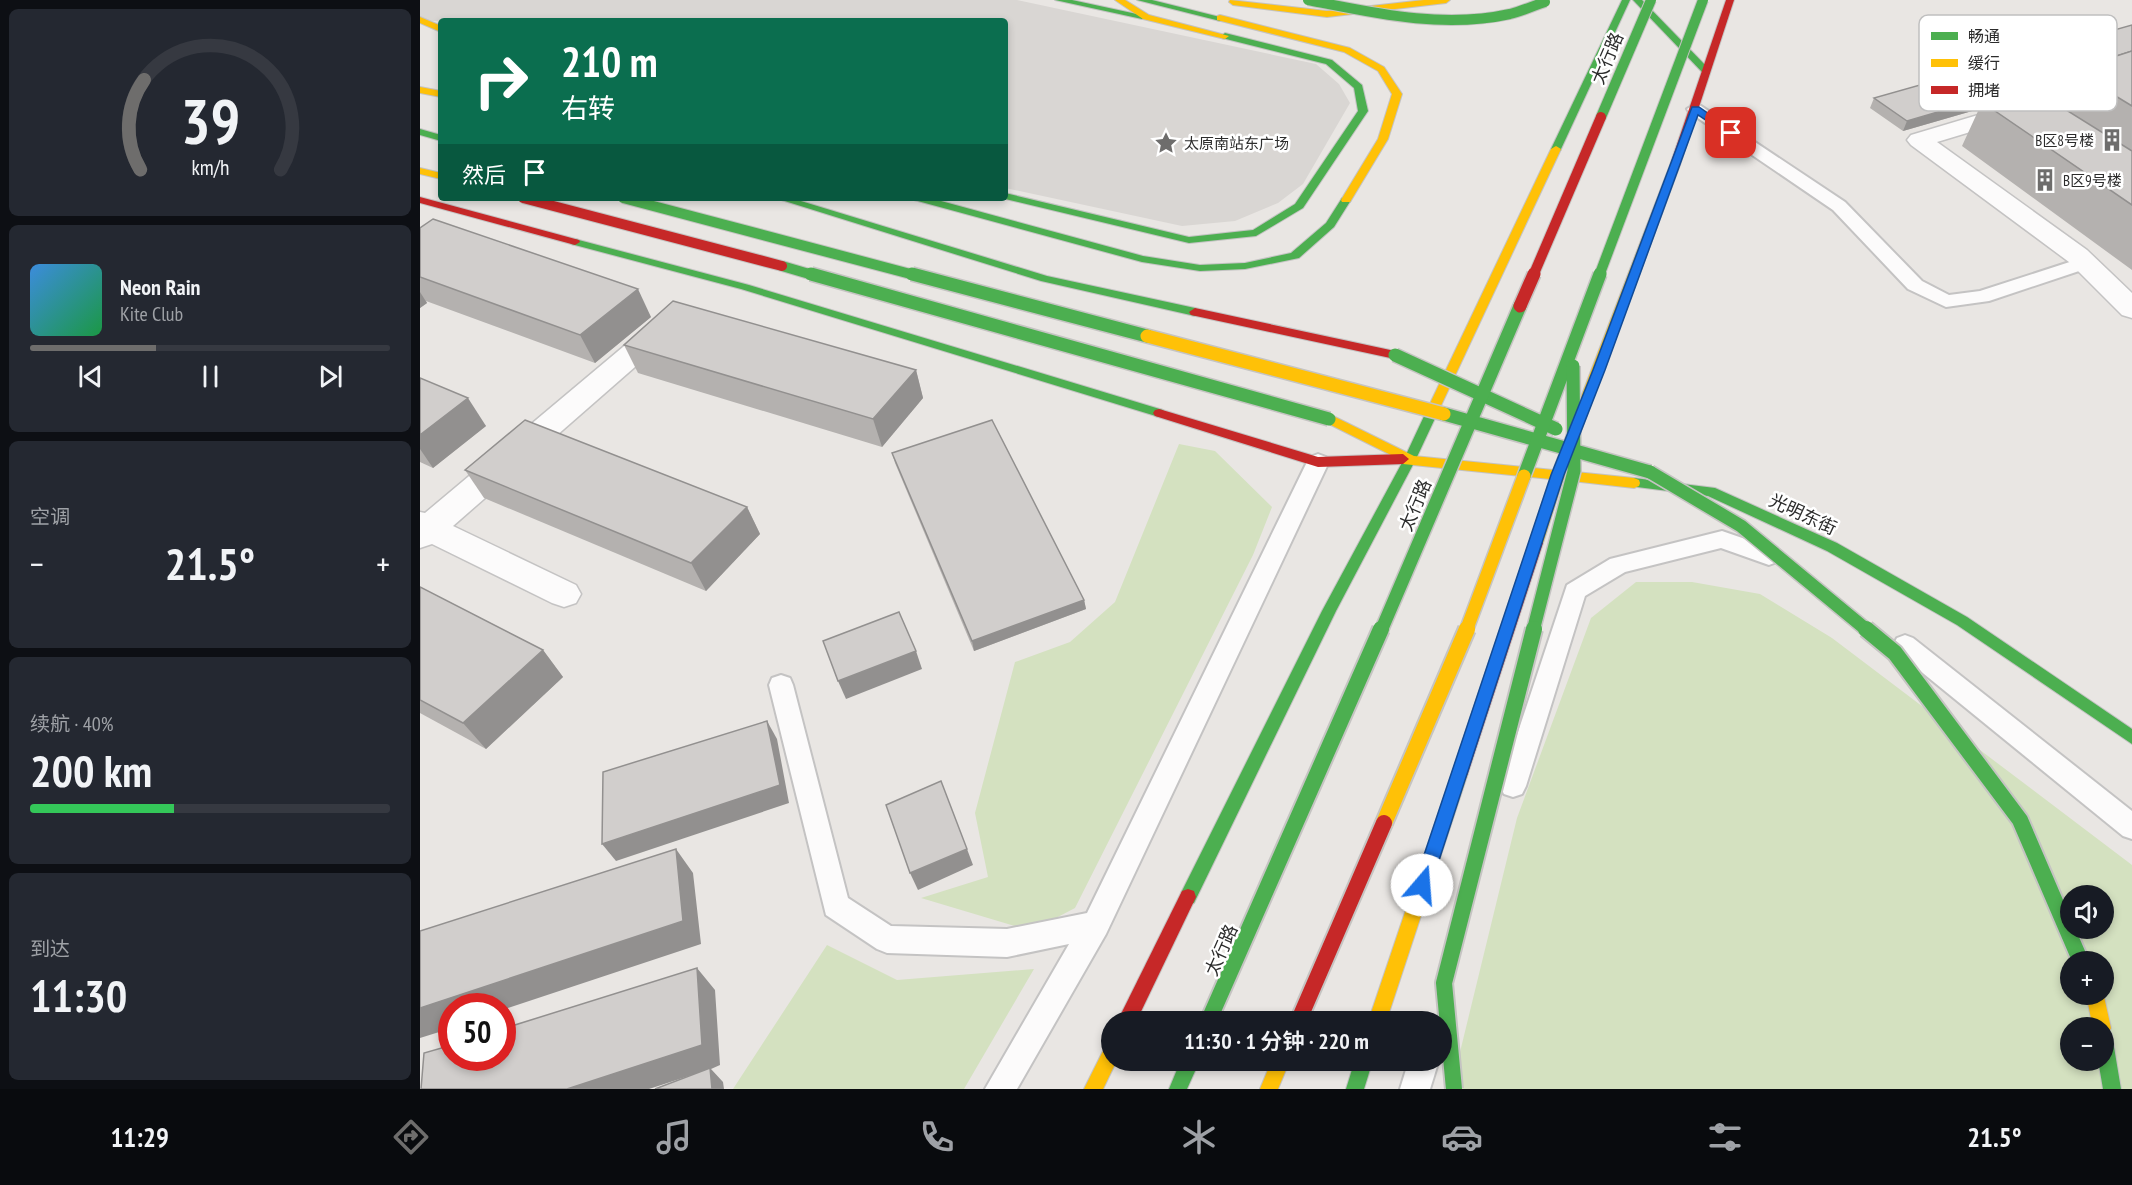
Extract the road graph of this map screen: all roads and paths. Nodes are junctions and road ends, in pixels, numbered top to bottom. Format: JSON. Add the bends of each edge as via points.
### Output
{"nodes":[{"id":1,"x":1059,"y":0,"type":"edge"},
{"id":2,"x":1119,"y":0,"type":"edge"},
{"id":3,"x":1141,"y":0,"type":"edge"},
{"id":4,"x":1214,"y":0,"type":"edge"},
{"id":5,"x":1232,"y":0,"type":"edge"},
{"id":6,"x":1308,"y":0,"type":"edge"},
{"id":7,"x":1378,"y":0,"type":"edge"},
{"id":8,"x":1446,"y":0,"type":"edge"},
{"id":9,"x":1626,"y":0,"type":"edge"},
{"id":10,"x":1637,"y":0,"type":"edge"},
{"id":11,"x":1651,"y":0,"type":"edge"},
{"id":12,"x":1703,"y":0,"type":"edge"},
{"id":13,"x":1714,"y":0,"type":"edge"},
{"id":14,"x":1730,"y":0,"type":"edge"},
{"id":15,"x":1547,"y":1,"type":"edge"},
{"id":16,"x":1258,"y":6,"type":"junction"},
{"id":17,"x":1146,"y":17,"type":"junction"},
{"id":18,"x":420,"y":20,"type":"edge"},
{"id":19,"x":1693,"y":26,"type":"junction"},
{"id":20,"x":438,"y":28,"type":"edge"},
{"id":21,"x":1707,"y":72,"type":"junction"},
{"id":22,"x":420,"y":90,"type":"edge"},
{"id":23,"x":438,"y":93,"type":"edge"},
{"id":24,"x":1695,"y":109,"type":"junction"},
{"id":25,"x":2014,"y":111,"type":"edge"},
{"id":26,"x":2024,"y":111,"type":"edge"},
{"id":27,"x":2049,"y":127,"type":"edge"},
{"id":28,"x":420,"y":132,"type":"edge"},
{"id":29,"x":438,"y":137,"type":"edge"},
{"id":30,"x":420,"y":171,"type":"edge"},
{"id":31,"x":438,"y":175,"type":"edge"},
{"id":32,"x":1008,"y":197,"type":"edge"},
{"id":33,"x":420,"y":200,"type":"edge"},
{"id":34,"x":534,"y":201,"type":"edge"},
{"id":35,"x":577,"y":201,"type":"edge"},
{"id":36,"x":634,"y":201,"type":"edge"},
{"id":37,"x":790,"y":201,"type":"edge"},
{"id":38,"x":929,"y":201,"type":"edge"},
{"id":39,"x":454,"y":209,"type":"junction"},
{"id":40,"x":420,"y":214,"type":"edge"},
{"id":41,"x":585,"y":244,"type":"junction"},
{"id":42,"x":2085,"y":263,"type":"junction"},
{"id":43,"x":2132,"y":309,"type":"edge"},
{"id":44,"x":658,"y":332,"type":"edge"},
{"id":45,"x":1573,"y":346,"type":"junction"},
{"id":46,"x":1410,"y":459,"type":"junction"},
{"id":47,"x":1318,"y":462,"type":"junction"},
{"id":48,"x":1650,"y":472,"type":"junction"},
{"id":49,"x":1558,"y":475,"type":"junction"},
{"id":50,"x":423,"y":529,"type":"edge"},
{"id":51,"x":564,"y":594,"type":"dead end"},
{"id":52,"x":782,"y":685,"type":"dead end"},
{"id":53,"x":2132,"y":737,"type":"edge"},
{"id":54,"x":2132,"y":826,"type":"edge"},
{"id":55,"x":1096,"y":925,"type":"junction"},
{"id":56,"x":2076,"y":951,"type":"edge"},
{"id":57,"x":1131,"y":1011,"type":"edge"},
{"id":58,"x":1213,"y":1011,"type":"edge"},
{"id":59,"x":1303,"y":1011,"type":"edge"},
{"id":60,"x":1381,"y":1011,"type":"edge"},
{"id":61,"x":1441,"y":1011,"type":"edge"},
{"id":62,"x":1102,"y":1071,"type":"edge"},
{"id":63,"x":1186,"y":1071,"type":"edge"},
{"id":64,"x":1276,"y":1071,"type":"edge"},
{"id":65,"x":1361,"y":1071,"type":"edge"},
{"id":66,"x":1421,"y":1071,"type":"edge"},
{"id":67,"x":2109,"y":1071,"type":"edge"},
{"id":68,"x":1000,"y":1089,"type":"edge"},
{"id":69,"x":1093,"y":1089,"type":"edge"},
{"id":70,"x":1178,"y":1089,"type":"edge"},
{"id":71,"x":1269,"y":1089,"type":"edge"},
{"id":72,"x":1355,"y":1089,"type":"edge"},
{"id":73,"x":1415,"y":1089,"type":"edge"},
{"id":74,"x":1454,"y":1089,"type":"edge"},
{"id":75,"x":2112,"y":1089,"type":"edge"}],
"edges":[{"from":1,"to":17,"type":"main road"},
{"from":2,"to":17,"type":"main road"},
{"from":3,"to":38,"type":"main road","via":[[1300,36],[1347,50],[1381,69],[1397,94],[1383,139],[1330,225],[1295,256],[1245,266],[1200,268],[1154,261]]},
{"from":4,"to":16,"type":"main road"},
{"from":5,"to":16,"type":"main road"},
{"from":6,"to":15,"type":"main road","bridge":true,"via":[[1391,16],[1466,19],[1508,15]]},
{"from":7,"to":15,"type":"main road","bridge":true,"via":[[1451,5]]},
{"from":8,"to":16,"type":"main road","via":[[1327,14]]},
{"from":9,"to":46,"type":"main road"},
{"from":10,"to":21,"type":"main road"},
{"from":11,"to":58,"type":"main road","name":"太行路","bridge":true,"via":[[1346,714]]},
{"from":12,"to":19,"type":"main road","bridge":true},
{"from":13,"to":19,"type":"main road"},
{"from":14,"to":21,"type":"main road"},
{"from":17,"to":32,"type":"main road","via":[[1329,62],[1359,87],[1363,111],[1299,206],[1256,233],[1189,240]]},
{"from":18,"to":20,"type":"main road"},
{"from":19,"to":45,"type":"main road","bridge":true},
{"from":21,"to":24,"type":"main road"},
{"from":22,"to":23,"type":"main road"},
{"from":24,"to":42,"type":"lane","via":[[1839,206],[1916,285],[1946,301],[1982,297]]},
{"from":24,"to":49,"type":"main road"},
{"from":25,"to":42,"type":"street","via":[[1919,140]]},
{"from":26,"to":27,"type":"street"},
{"from":28,"to":29,"type":"main road"},
{"from":30,"to":31,"type":"main road"},
{"from":33,"to":39,"type":"main road"},
{"from":34,"to":46,"type":"main road","bridge":true,"via":[[1329,419]]},
{"from":35,"to":41,"type":"main road"},
{"from":36,"to":48,"type":"main road","bridge":true,"via":[[1400,402]]},
{"from":37,"to":48,"type":"main road","bridge":true,"via":[[1045,279],[1395,355]]},
{"from":39,"to":40,"type":"main road"},
{"from":39,"to":41,"type":"main road"},
{"from":41,"to":47,"type":"main road","via":[[745,287]]},
{"from":42,"to":43,"type":"street"},
{"from":44,"to":50,"type":"street"},
{"from":45,"to":59,"type":"main road","bridge":true,"via":[[1459,650]]},
{"from":45,"to":74,"type":"main road","bridge":true,"via":[[1574,471],[1444,983]]},
{"from":46,"to":47,"type":"main road"},
{"from":46,"to":49,"type":"main road","name":"光明东街"},
{"from":46,"to":57,"type":"main road","via":[[1329,611]]},
{"from":47,"to":55,"type":"lane"},
{"from":48,"to":56,"type":"main road","bridge":true,"via":[[1741,526],[1895,653],[2020,820]]},
{"from":49,"to":53,"type":"main road","name":"光明东街","via":[[1710,491],[1832,547],[1962,621]]},
{"from":49,"to":60,"type":"main road"},
{"from":50,"to":51,"type":"street"},
{"from":52,"to":55,"type":"lane","via":[[836,906],[887,939],[1007,943]]},
{"from":54,"to":61,"type":"lane","via":[[1812,572],[1722,539],[1618,565],[1575,591]]},
{"from":55,"to":68,"type":"lane"},
{"from":62,"to":69,"type":"main road"},
{"from":63,"to":70,"type":"main road"},
{"from":64,"to":71,"type":"main road"},
{"from":65,"to":72,"type":"main road"},
{"from":66,"to":73,"type":"lane"},
{"from":67,"to":75,"type":"main road"}]}
